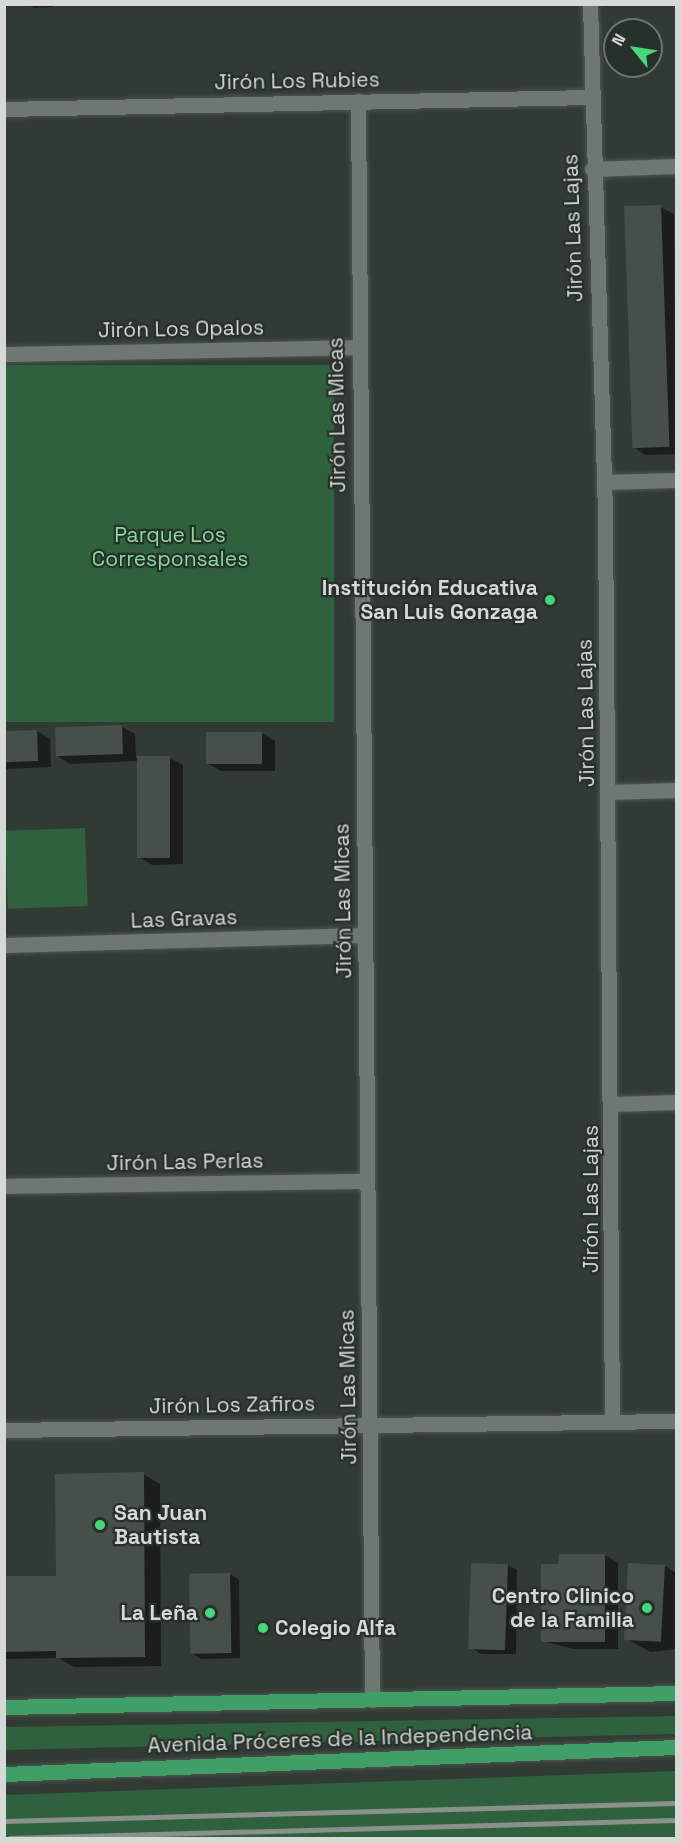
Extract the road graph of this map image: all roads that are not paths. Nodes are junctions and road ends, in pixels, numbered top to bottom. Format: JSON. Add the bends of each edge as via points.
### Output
{"nodes":[{"id":1,"x":590,"y":4,"type":"edge"},
{"id":2,"x":590,"y":98,"type":"junction"},
{"id":3,"x":358,"y":101,"type":"junction"},
{"id":4,"x":4,"y":109,"type":"edge"},
{"id":5,"x":676,"y":166,"type":"edge"},
{"id":6,"x":592,"y":169,"type":"junction"},
{"id":7,"x":357,"y":347,"type":"junction"},
{"id":8,"x":4,"y":354,"type":"edge"},
{"id":9,"x":676,"y":480,"type":"edge"},
{"id":10,"x":604,"y":482,"type":"junction"},
{"id":11,"x":676,"y":790,"type":"edge"},
{"id":12,"x":608,"y":792,"type":"junction"},
{"id":13,"x":364,"y":935,"type":"junction"},
{"id":14,"x":4,"y":945,"type":"edge"},
{"id":15,"x":676,"y":1102,"type":"edge"},
{"id":16,"x":612,"y":1104,"type":"junction"},
{"id":17,"x":366,"y":1181,"type":"junction"},
{"id":18,"x":4,"y":1186,"type":"edge"},
{"id":19,"x":676,"y":1421,"type":"edge"},
{"id":20,"x":612,"y":1422,"type":"junction"},
{"id":21,"x":369,"y":1424,"type":"junction"},
{"id":22,"x":4,"y":1430,"type":"edge"},
{"id":23,"x":676,"y":1693,"type":"edge"},
{"id":24,"x":372,"y":1700,"type":"junction"},
{"id":25,"x":4,"y":1707,"type":"edge"},
{"id":26,"x":676,"y":1747,"type":"edge"},
{"id":27,"x":4,"y":1774,"type":"edge"}],
"edges":[{"from":1,"to":2,"type":"street","name":"Jirón Las Lajas"},
{"from":2,"to":3,"type":"street","name":"Jirón Los Rubies"},
{"from":2,"to":6,"type":"street","name":"Jirón Las Lajas"},
{"from":3,"to":4,"type":"street","name":"Jirón Los Rubies"},
{"from":3,"to":7,"type":"street","name":"Jirón Las Micas"},
{"from":5,"to":6,"type":"street"},
{"from":6,"to":10,"type":"street","name":"Jirón Las Lajas"},
{"from":7,"to":8,"type":"street","name":"Jirón Los Opalos"},
{"from":7,"to":13,"type":"street","name":"Jirón Las Micas"},
{"from":9,"to":10,"type":"street"},
{"from":10,"to":12,"type":"street","name":"Jirón Las Lajas"},
{"from":11,"to":12,"type":"street"},
{"from":12,"to":16,"type":"street","name":"Jirón Las Lajas"},
{"from":13,"to":14,"type":"street","name":"Las Gravas"},
{"from":13,"to":17,"type":"street","name":"Jirón Las Micas"},
{"from":15,"to":16,"type":"street"},
{"from":16,"to":20,"type":"street","name":"Jirón Las Lajas"},
{"from":17,"to":18,"type":"street","name":"Jirón Las Perlas"},
{"from":17,"to":21,"type":"street","name":"Jirón Las Micas"},
{"from":19,"to":20,"type":"street","name":"Jirón Los Zafiros"},
{"from":20,"to":21,"type":"street","name":"Jirón Los Zafiros"},
{"from":21,"to":22,"type":"street","name":"Jirón Los Zafiros"},
{"from":21,"to":24,"type":"street","name":"Jirón Las Micas"},
{"from":23,"to":24,"type":"main road","name":"Avenida Próceres de la Independencia"},
{"from":24,"to":25,"type":"main road","name":"Avenida Próceres de la Independencia"},
{"from":26,"to":27,"type":"main road","name":"Avenida Próceres de la Independencia"}]}
